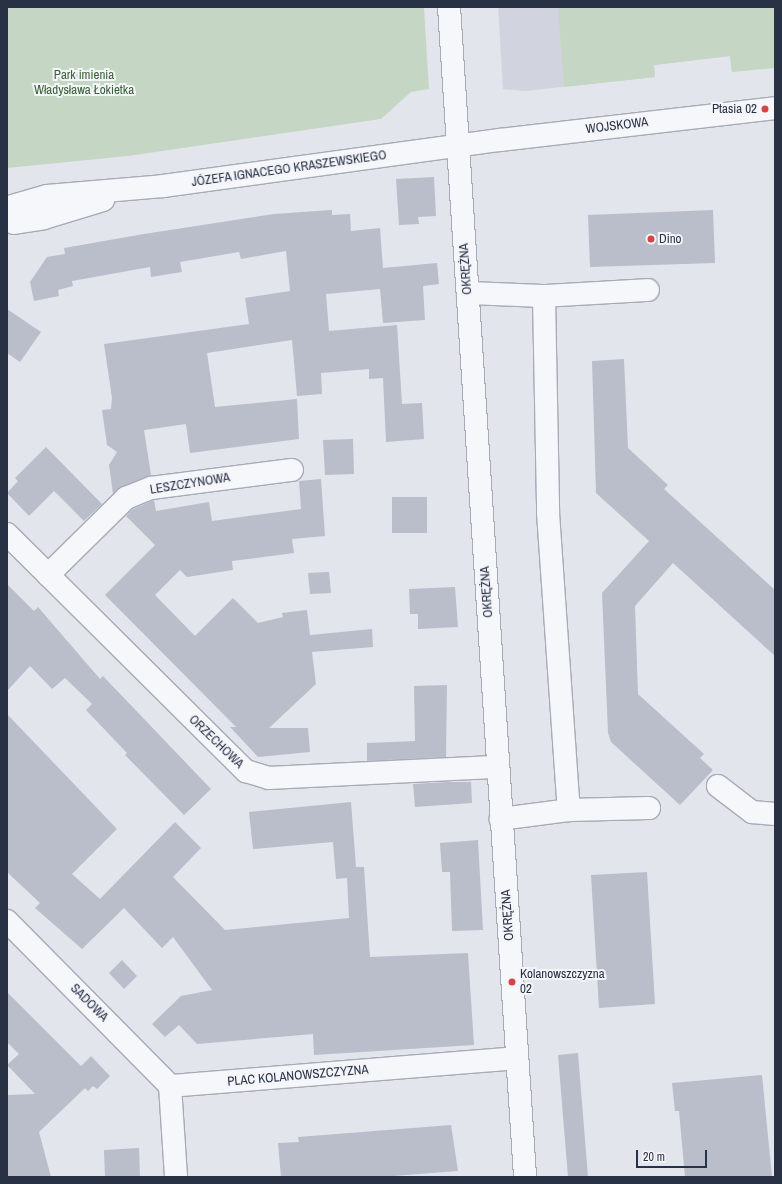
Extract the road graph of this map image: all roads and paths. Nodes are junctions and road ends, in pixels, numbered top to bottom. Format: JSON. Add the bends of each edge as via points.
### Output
{"nodes":[{"id":1,"x":449,"y":7,"type":"edge"},
{"id":2,"x":775,"y":108,"type":"edge"},
{"id":3,"x":458,"y":146,"type":"junction"},
{"id":4,"x":10,"y":216,"type":"edge"},
{"id":5,"x":648,"y":290,"type":"dead end"},
{"id":6,"x":468,"y":293,"type":"junction"},
{"id":7,"x":544,"y":296,"type":"junction"},
{"id":8,"x":292,"y":470,"type":"dead end"},
{"id":9,"x":7,"y":534,"type":"edge"},
{"id":10,"x":48,"y":575,"type":"junction"},
{"id":11,"x":498,"y":767,"type":"junction"},
{"id":12,"x":718,"y":786,"type":"dead end"},
{"id":13,"x":649,"y":808,"type":"dead end"},
{"id":14,"x":569,"y":810,"type":"junction"},
{"id":15,"x":775,"y":814,"type":"edge"},
{"id":16,"x":502,"y":819,"type":"junction"},
{"id":17,"x":7,"y":921,"type":"edge"},
{"id":18,"x":517,"y":1058,"type":"junction"},
{"id":19,"x":170,"y":1086,"type":"junction"},
{"id":20,"x":176,"y":1177,"type":"edge"},
{"id":21,"x":525,"y":1177,"type":"edge"}],
"edges":[{"from":1,"to":3,"type":"street","name":"OKRĘŻNA"},
{"from":2,"to":3,"type":"street","name":"WOJSKOWA"},
{"from":3,"to":4,"type":"street","name":"JÓZEFA IGNACEGO KRASZEWSKIEGO","via":[[120,191],[47,196]]},
{"from":3,"to":6,"type":"street","name":"OKRĘŻNA"},
{"from":5,"to":7,"type":"street"},
{"from":6,"to":7,"type":"street"},
{"from":6,"to":11,"type":"street","name":"OKRĘŻNA"},
{"from":7,"to":14,"type":"street","via":[[548,513]]},
{"from":8,"to":10,"type":"street","name":"LESZCZYNOWA","via":[[151,488],[126,498]]},
{"from":9,"to":10,"type":"street","name":"ORZECHOWA"},
{"from":10,"to":11,"type":"street","name":"ORZECHOWA","via":[[246,771],[270,778]]},
{"from":11,"to":16,"type":"street","name":"OKRĘŻNA"},
{"from":12,"to":15,"type":"street","via":[[752,812]]},
{"from":13,"to":14,"type":"street"},
{"from":14,"to":16,"type":"street"},
{"from":16,"to":18,"type":"street","name":"OKRĘŻNA"},
{"from":17,"to":19,"type":"street","name":"SADOWA"},
{"from":18,"to":19,"type":"street","name":"PLAC KOLANOWSZCZYZNA"},
{"from":18,"to":21,"type":"street","name":"OKRĘŻNA"},
{"from":19,"to":20,"type":"street"}]}
